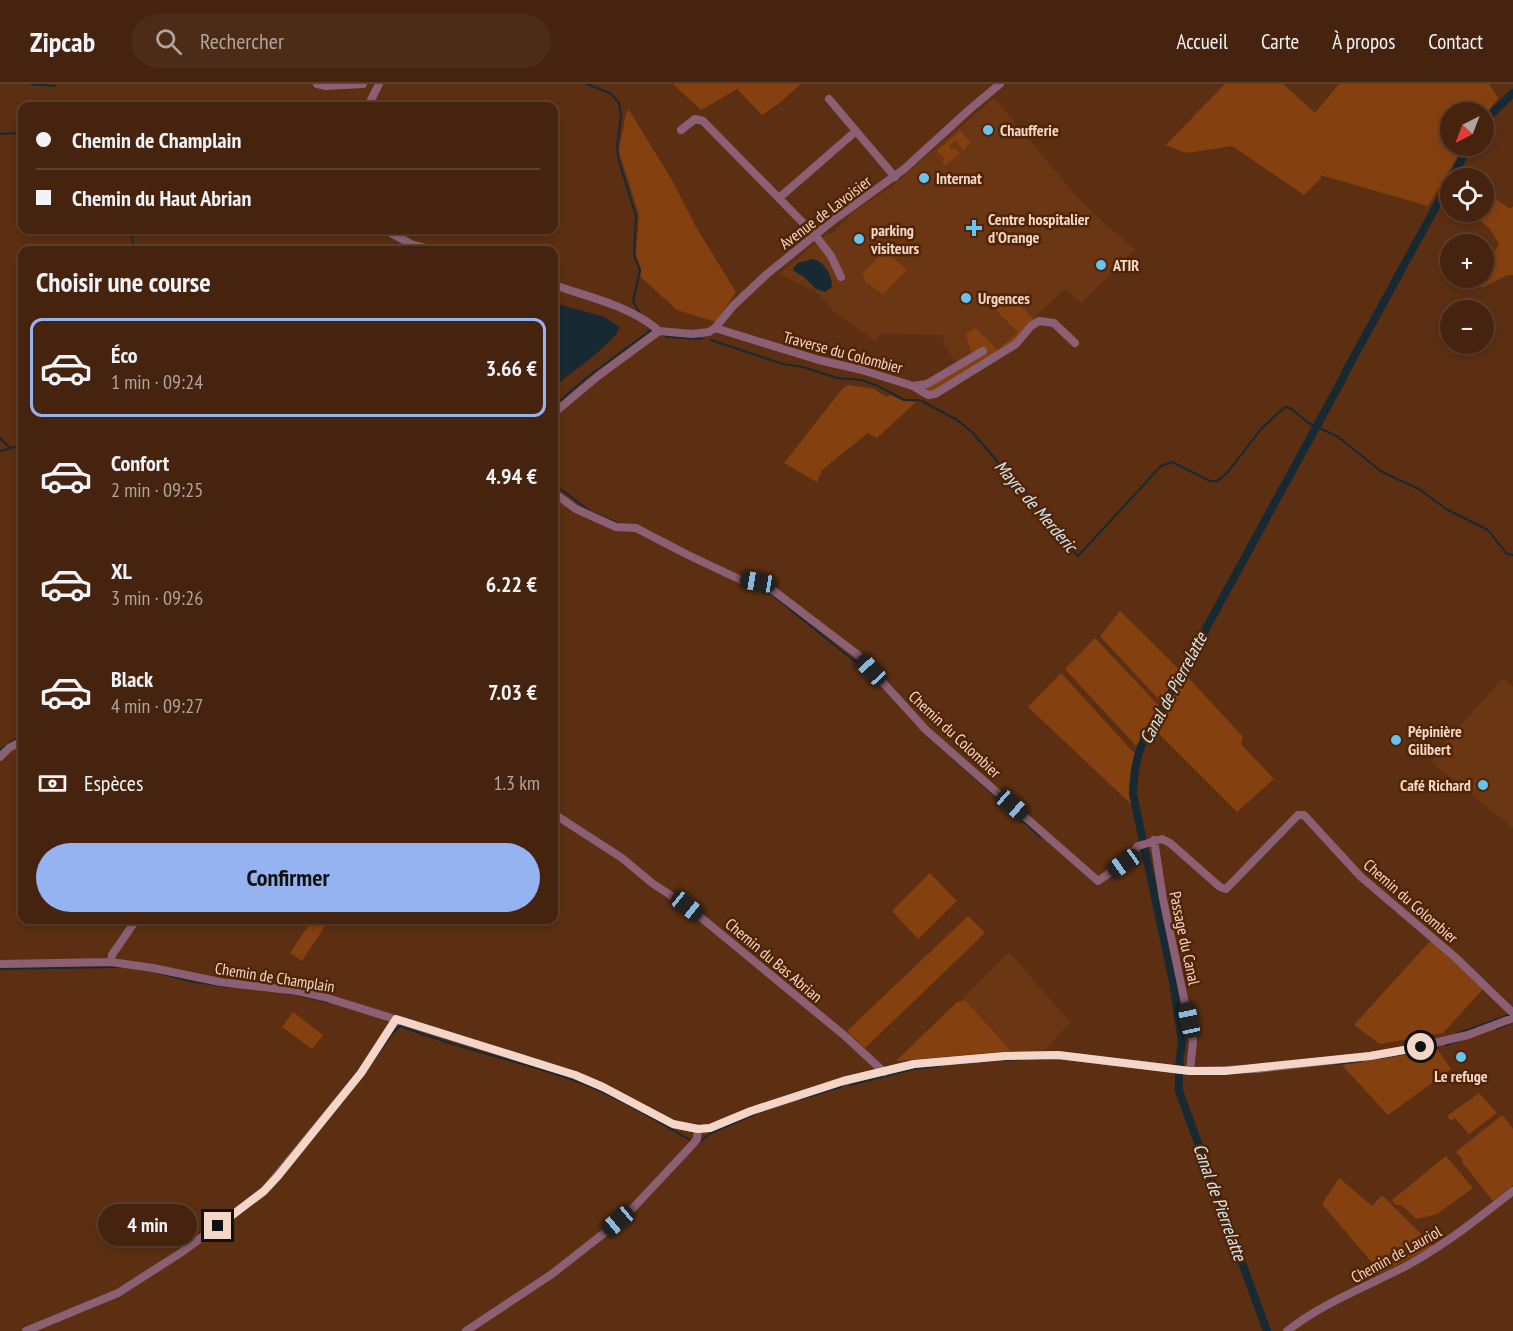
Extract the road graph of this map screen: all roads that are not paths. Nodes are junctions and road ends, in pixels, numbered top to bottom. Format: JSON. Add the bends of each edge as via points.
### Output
{"nodes":[{"id":1,"x":317,"y":84,"type":"edge"},
{"id":2,"x":363,"y":84,"type":"edge"},
{"id":3,"x":380,"y":84,"type":"edge"},
{"id":4,"x":1000,"y":84,"type":"edge"},
{"id":5,"x":829,"y":99,"type":"dead end"},
{"id":6,"x":370,"y":102,"type":"edge"},
{"id":7,"x":681,"y":130,"type":"dead end"},
{"id":8,"x":856,"y":131,"type":"junction"},
{"id":9,"x":895,"y":177,"type":"junction"},
{"id":10,"x":778,"y":198,"type":"junction"},
{"id":11,"x":392,"y":234,"type":"edge"},
{"id":12,"x":815,"y":235,"type":"junction"},
{"id":13,"x":417,"y":246,"type":"edge"},
{"id":14,"x":841,"y":277,"type":"dead end"},
{"id":15,"x":558,"y":286,"type":"edge"},
{"id":16,"x":716,"y":328,"type":"junction"},
{"id":17,"x":658,"y":332,"type":"junction"},
{"id":18,"x":1075,"y":343,"type":"dead end"},
{"id":19,"x":983,"y":351,"type":"dead end"},
{"id":20,"x":913,"y":386,"type":"junction"},
{"id":21,"x":558,"y":410,"type":"edge"},
{"id":22,"x":558,"y":496,"type":"edge"},
{"id":23,"x":18,"y":743,"type":"edge"},
{"id":24,"x":0,"y":757,"type":"edge"},
{"id":25,"x":558,"y":817,"type":"edge"},
{"id":26,"x":1148,"y":842,"type":"junction"},
{"id":27,"x":133,"y":924,"type":"edge"},
{"id":28,"x":111,"y":962,"type":"junction"},
{"id":29,"x":0,"y":964,"type":"edge"},
{"id":30,"x":1513,"y":1015,"type":"edge"},
{"id":31,"x":396,"y":1019,"type":"junction"},
{"id":32,"x":1190,"y":1071,"type":"junction"},
{"id":33,"x":884,"y":1072,"type":"junction"},
{"id":34,"x":698,"y":1129,"type":"junction"},
{"id":35,"x":1513,"y":1191,"type":"edge"},
{"id":36,"x":26,"y":1331,"type":"edge"},
{"id":37,"x":466,"y":1331,"type":"edge"},
{"id":38,"x":1287,"y":1331,"type":"edge"}],
"edges":[{"from":1,"to":2,"type":"street"},
{"from":3,"to":6,"type":"street"},
{"from":4,"to":9,"type":"street","name":"Avenue de Lavoisier"},
{"from":5,"to":8,"type":"street"},
{"from":7,"to":10,"type":"street","via":[[695,119],[703,121]]},
{"from":8,"to":9,"type":"street"},
{"from":8,"to":10,"type":"street"},
{"from":9,"to":12,"type":"street","name":"Avenue de Lavoisier"},
{"from":10,"to":12,"type":"street"},
{"from":11,"to":13,"type":"street"},
{"from":12,"to":14,"type":"street"},
{"from":12,"to":16,"type":"street","name":"Avenue de Lavoisier","via":[[766,274]]},
{"from":15,"to":17,"type":"street","via":[[644,320]]},
{"from":16,"to":17,"type":"street","via":[[692,334]]},
{"from":16,"to":20,"type":"street","name":"Traverse du Colombier"},
{"from":17,"to":21,"type":"street"},
{"from":18,"to":20,"type":"street","name":"Traverse du Colombier","via":[[1054,323],[1039,321],[1016,344],[935,394],[928,395]]},
{"from":19,"to":20,"type":"street","via":[[927,384]]},
{"from":22,"to":26,"type":"street","name":"Chemin du Colombier","via":[[576,509],[616,527],[636,528],[741,580],[770,588],[858,656],[926,730],[1098,880]]},
{"from":23,"to":24,"type":"street"},
{"from":25,"to":33,"type":"street","name":"Chemin du Bas Abrian","via":[[687,906]]},
{"from":26,"to":30,"type":"street","name":"Chemin du Colombier","via":[[1162,839],[1170,843],[1226,889],[1286,827],[1304,815],[1360,876],[1455,957]]},
{"from":26,"to":32,"type":"street","name":"Passage du Canal","via":[[1193,1041]]},
{"from":27,"to":28,"type":"street"},
{"from":28,"to":29,"type":"street","name":"Chemin de Champlain"},
{"from":28,"to":31,"type":"street","name":"Chemin de Champlain","via":[[220,982],[298,991]]},
{"from":30,"to":32,"type":"street","name":"Chemin de Champlain","via":[[1500,1024],[1448,1040],[1370,1056],[1257,1069]]},
{"from":31,"to":34,"type":"street","name":"Chemin de Champlain","via":[[575,1075],[673,1124]]},
{"from":31,"to":36,"type":"street","via":[[361,1073],[264,1191],[182,1252],[118,1293]]},
{"from":32,"to":33,"type":"street","name":"Chemin de Champlain","via":[[1106,1059],[1035,1055],[914,1064]]},
{"from":33,"to":34,"type":"street","name":"Chemin de Champlain","via":[[843,1081]]},
{"from":34,"to":37,"type":"street","via":[[697,1139],[633,1208],[552,1274]]},
{"from":35,"to":38,"type":"street","name":"Chemin de Lauriol","via":[[1456,1236]]}]}
